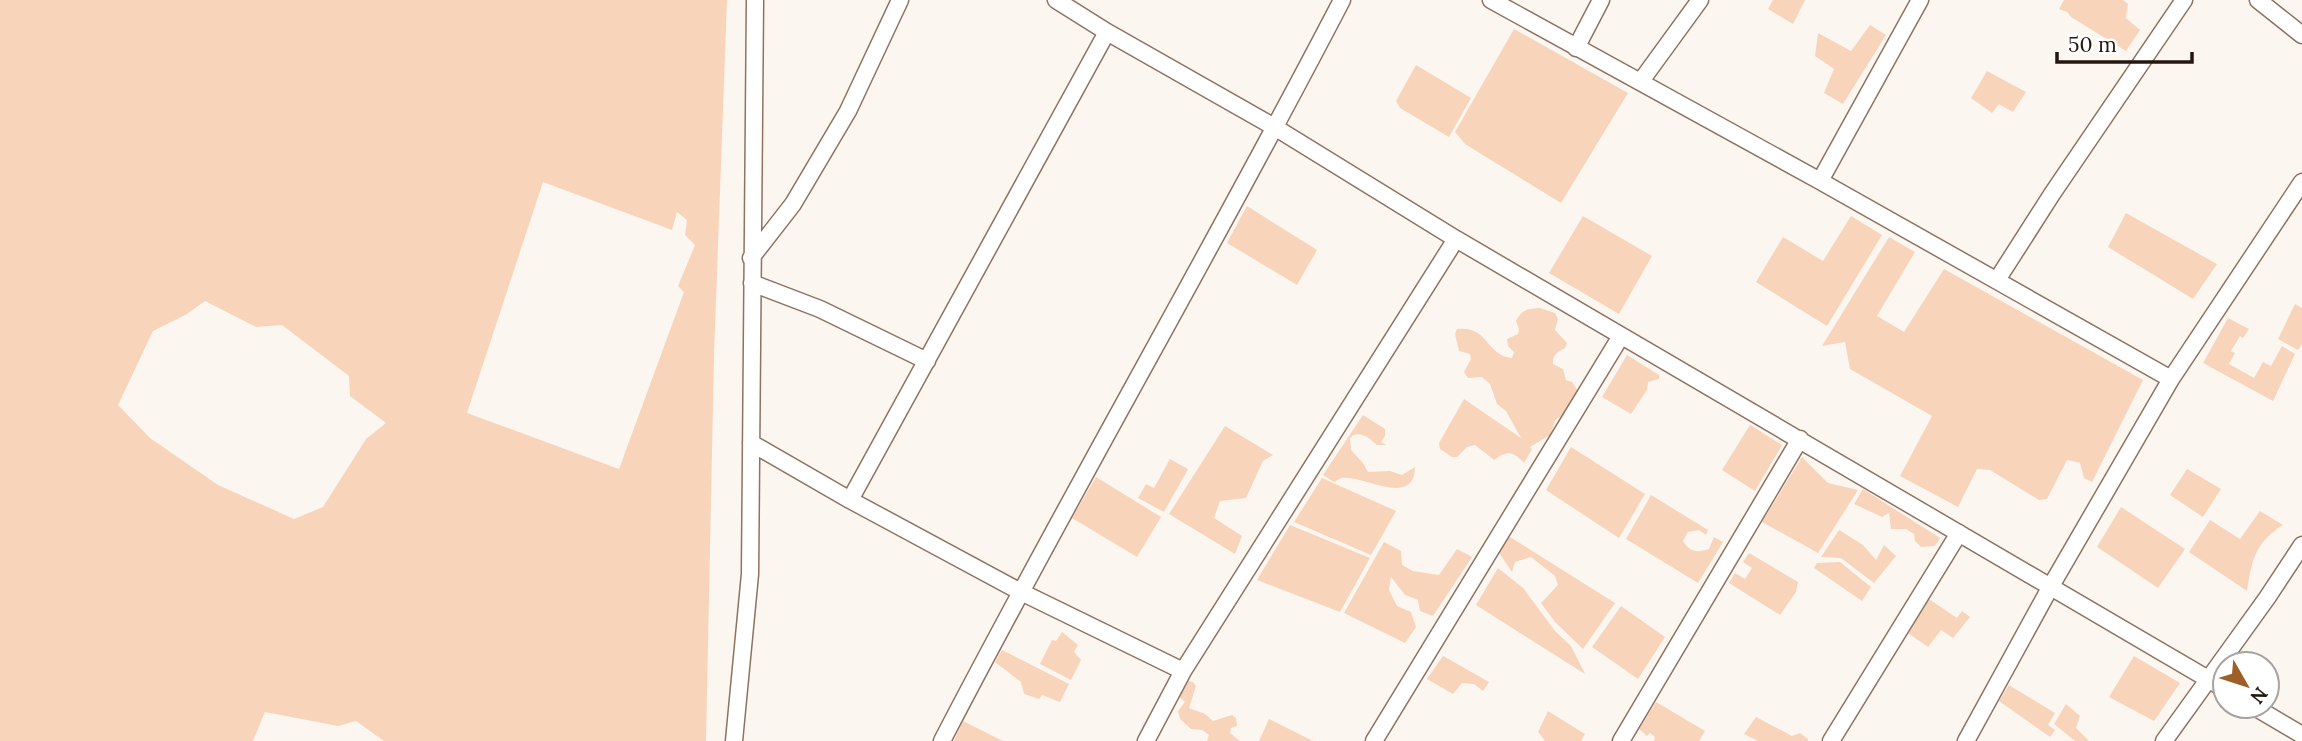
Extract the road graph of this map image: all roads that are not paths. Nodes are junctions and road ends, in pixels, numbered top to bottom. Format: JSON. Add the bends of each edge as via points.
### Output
{"nodes":[{"id":1,"x":755,"y":0,"type":"edge"},
{"id":2,"x":900,"y":0,"type":"edge"},
{"id":3,"x":1056,"y":0,"type":"edge"},
{"id":4,"x":1342,"y":0,"type":"edge"},
{"id":5,"x":1491,"y":0,"type":"edge"},
{"id":6,"x":1601,"y":0,"type":"edge"},
{"id":7,"x":1700,"y":0,"type":"edge"},
{"id":8,"x":1920,"y":0,"type":"edge"},
{"id":9,"x":2184,"y":0,"type":"edge"},
{"id":10,"x":2258,"y":0,"type":"edge"},
{"id":11,"x":1107,"y":32,"type":"junction"},
{"id":12,"x":2302,"y":35,"type":"edge"},
{"id":13,"x":1576,"y":48,"type":"junction"},
{"id":14,"x":1641,"y":81,"type":"junction"},
{"id":15,"x":1276,"y":128,"type":"junction"},
{"id":16,"x":1819,"y":181,"type":"junction"},
{"id":17,"x":2302,"y":182,"type":"edge"},
{"id":18,"x":1456,"y":239,"type":"junction"},
{"id":19,"x":751,"y":258,"type":"junction"},
{"id":20,"x":1997,"y":280,"type":"junction"},
{"id":21,"x":752,"y":283,"type":"junction"},
{"id":22,"x":1621,"y":336,"type":"junction"},
{"id":23,"x":927,"y":361,"type":"junction"},
{"id":24,"x":2171,"y":379,"type":"junction"},
{"id":25,"x":1800,"y":439,"type":"junction"},
{"id":26,"x":751,"y":443,"type":"junction"},
{"id":27,"x":850,"y":500,"type":"junction"},
{"id":28,"x":1959,"y":533,"type":"junction"},
{"id":29,"x":2302,"y":545,"type":"edge"},
{"id":30,"x":2051,"y":586,"type":"junction"},
{"id":31,"x":1019,"y":591,"type":"junction"},
{"id":32,"x":1183,"y":671,"type":"junction"},
{"id":33,"x":2207,"y":679,"type":"junction"},
{"id":34,"x":2211,"y":681,"type":"edge"},
{"id":35,"x":2277,"y":720,"type":"edge"},
{"id":36,"x":2302,"y":735,"type":"edge"},
{"id":37,"x":734,"y":741,"type":"edge"},
{"id":38,"x":942,"y":741,"type":"edge"},
{"id":39,"x":1146,"y":741,"type":"edge"},
{"id":40,"x":1374,"y":741,"type":"edge"},
{"id":41,"x":1621,"y":741,"type":"edge"},
{"id":42,"x":1831,"y":741,"type":"edge"},
{"id":43,"x":1966,"y":741,"type":"edge"},
{"id":44,"x":2164,"y":741,"type":"edge"}],
"edges":[{"from":1,"to":19,"type":"street"},
{"from":2,"to":19,"type":"street","via":[[848,111],[793,204]]},
{"from":3,"to":11,"type":"street"},
{"from":4,"to":15,"type":"street"},
{"from":5,"to":13,"type":"street"},
{"from":6,"to":13,"type":"street"},
{"from":7,"to":14,"type":"street"},
{"from":8,"to":16,"type":"street"},
{"from":9,"to":20,"type":"street"},
{"from":10,"to":12,"type":"street"},
{"from":11,"to":15,"type":"street"},
{"from":11,"to":23,"type":"street"},
{"from":13,"to":14,"type":"street"},
{"from":14,"to":16,"type":"street"},
{"from":15,"to":18,"type":"street"},
{"from":15,"to":31,"type":"street"},
{"from":16,"to":20,"type":"street"},
{"from":17,"to":24,"type":"street"},
{"from":18,"to":22,"type":"street"},
{"from":18,"to":32,"type":"street"},
{"from":19,"to":21,"type":"street"},
{"from":20,"to":24,"type":"street"},
{"from":21,"to":23,"type":"street","via":[[820,309]]},
{"from":21,"to":26,"type":"street"},
{"from":22,"to":25,"type":"street"},
{"from":22,"to":40,"type":"street"},
{"from":23,"to":27,"type":"street"},
{"from":24,"to":30,"type":"street"},
{"from":25,"to":28,"type":"street"},
{"from":25,"to":41,"type":"street"},
{"from":26,"to":27,"type":"street"},
{"from":26,"to":37,"type":"street","via":[[750,574]]},
{"from":27,"to":31,"type":"street"},
{"from":28,"to":30,"type":"street"},
{"from":28,"to":42,"type":"street"},
{"from":29,"to":33,"type":"street"},
{"from":30,"to":33,"type":"street"},
{"from":30,"to":43,"type":"street"},
{"from":31,"to":32,"type":"street"},
{"from":31,"to":38,"type":"street"},
{"from":32,"to":39,"type":"street"},
{"from":33,"to":34,"type":"street"},
{"from":33,"to":44,"type":"street"},
{"from":35,"to":36,"type":"street"}]}
